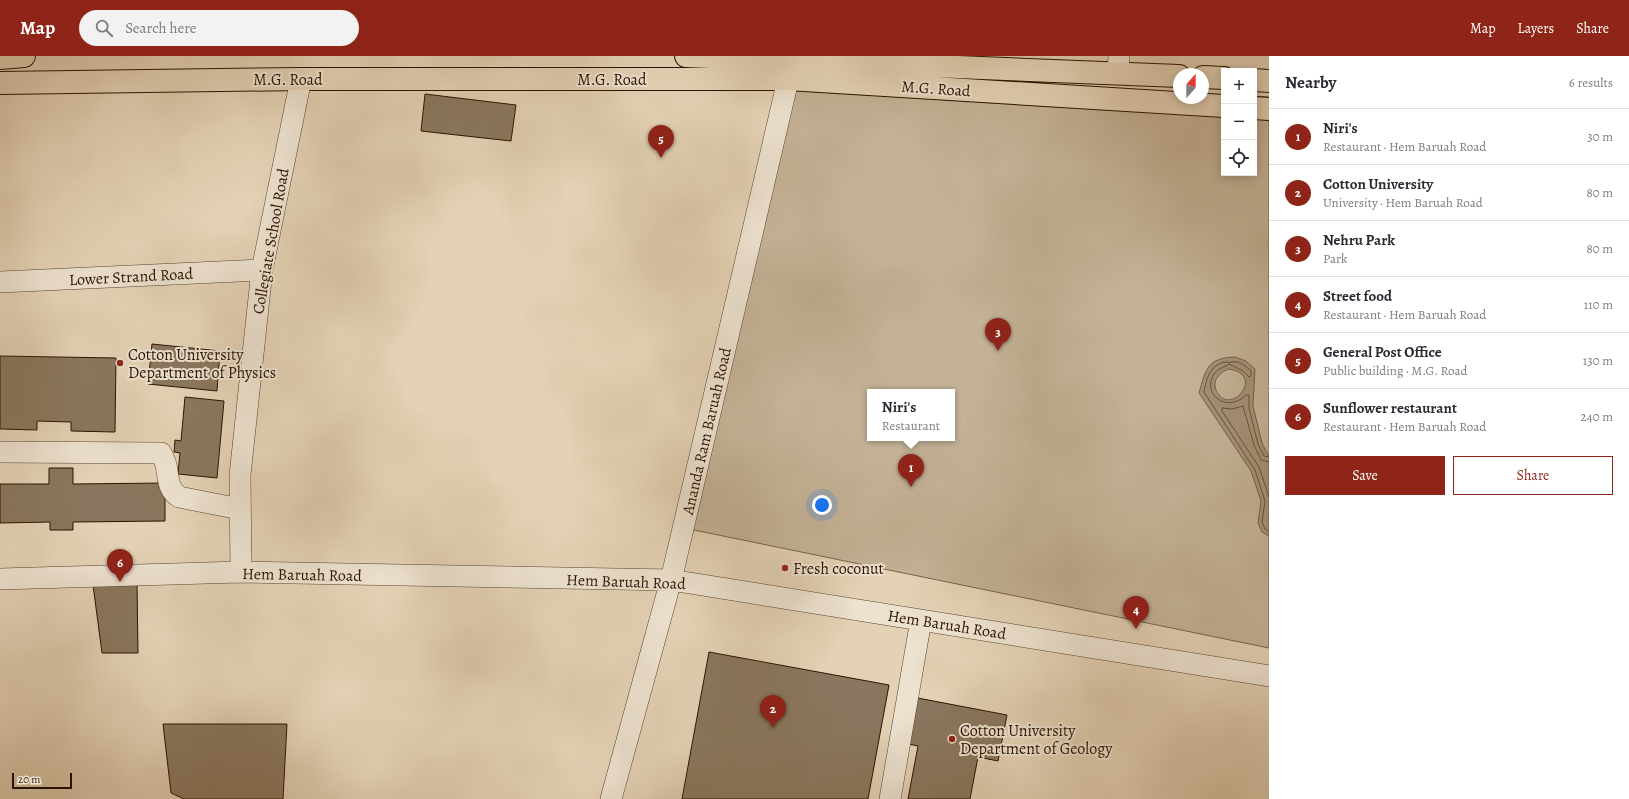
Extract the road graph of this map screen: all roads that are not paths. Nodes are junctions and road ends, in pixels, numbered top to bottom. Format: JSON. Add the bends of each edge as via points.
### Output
{"nodes":[{"id":1,"x":24,"y":56,"type":"edge"},
{"id":2,"x":686,"y":56,"type":"edge"},
{"id":3,"x":0,"y":58,"type":"edge"},
{"id":4,"x":788,"y":65,"type":"edge"},
{"id":5,"x":1118,"y":65,"type":"edge"},
{"id":6,"x":1173,"y":75,"type":"edge"},
{"id":7,"x":1209,"y":77,"type":"edge"},
{"id":8,"x":1221,"y":78,"type":"edge"},
{"id":9,"x":301,"y":79,"type":"junction"},
{"id":10,"x":1257,"y":80,"type":"edge"},
{"id":11,"x":1269,"y":81,"type":"edge"},
{"id":12,"x":0,"y":83,"type":"edge"},
{"id":13,"x":1221,"y":106,"type":"edge"},
{"id":14,"x":1257,"y":108,"type":"edge"},
{"id":15,"x":1269,"y":109,"type":"edge"},
{"id":16,"x":262,"y":270,"type":"junction"},
{"id":17,"x":0,"y":282,"type":"edge"},
{"id":18,"x":0,"y":452,"type":"edge"},
{"id":19,"x":240,"y":509,"type":"junction"},
{"id":20,"x":241,"y":572,"type":"junction"},
{"id":21,"x":0,"y":579,"type":"edge"},
{"id":22,"x":671,"y":580,"type":"junction"},
{"id":23,"x":921,"y":620,"type":"junction"},
{"id":24,"x":1269,"y":676,"type":"edge"},
{"id":25,"x":611,"y":799,"type":"edge"},
{"id":26,"x":890,"y":799,"type":"edge"}],
"edges":[{"from":1,"to":3,"type":"main road"},
{"from":2,"to":4,"type":"main road"},
{"from":4,"to":5,"type":"main road"},
{"from":4,"to":9,"type":"main road","name":"M.G. Road"},
{"from":4,"to":13,"type":"main road","name":"M.G. Road"},
{"from":4,"to":22,"type":"street","name":"Ananda Ram Baruah Road"},
{"from":5,"to":6,"type":"main road"},
{"from":7,"to":8,"type":"main road"},
{"from":9,"to":12,"type":"main road","name":"M.G. Road"},
{"from":9,"to":16,"type":"street","name":"Collegiate School Road"},
{"from":10,"to":11,"type":"main road"},
{"from":14,"to":15,"type":"main road"},
{"from":16,"to":17,"type":"street","name":"Lower Strand Road"},
{"from":16,"to":19,"type":"street","name":"Collegiate School Road","via":[[240,475]]},
{"from":18,"to":19,"type":"street","via":[[161,453],[166,465],[166,477],[173,492],[179,497]]},
{"from":19,"to":20,"type":"street","name":"Collegiate School Road"},
{"from":20,"to":21,"type":"street","name":"Hem Baruah Road"},
{"from":20,"to":22,"type":"street","name":"Hem Baruah Road"},
{"from":22,"to":23,"type":"street","name":"Hem Baruah Road"},
{"from":22,"to":25,"type":"street","name":"Ananda Ram Baruah Road"},
{"from":23,"to":24,"type":"street","name":"Hem Baruah Road"},
{"from":23,"to":26,"type":"street"}]}
